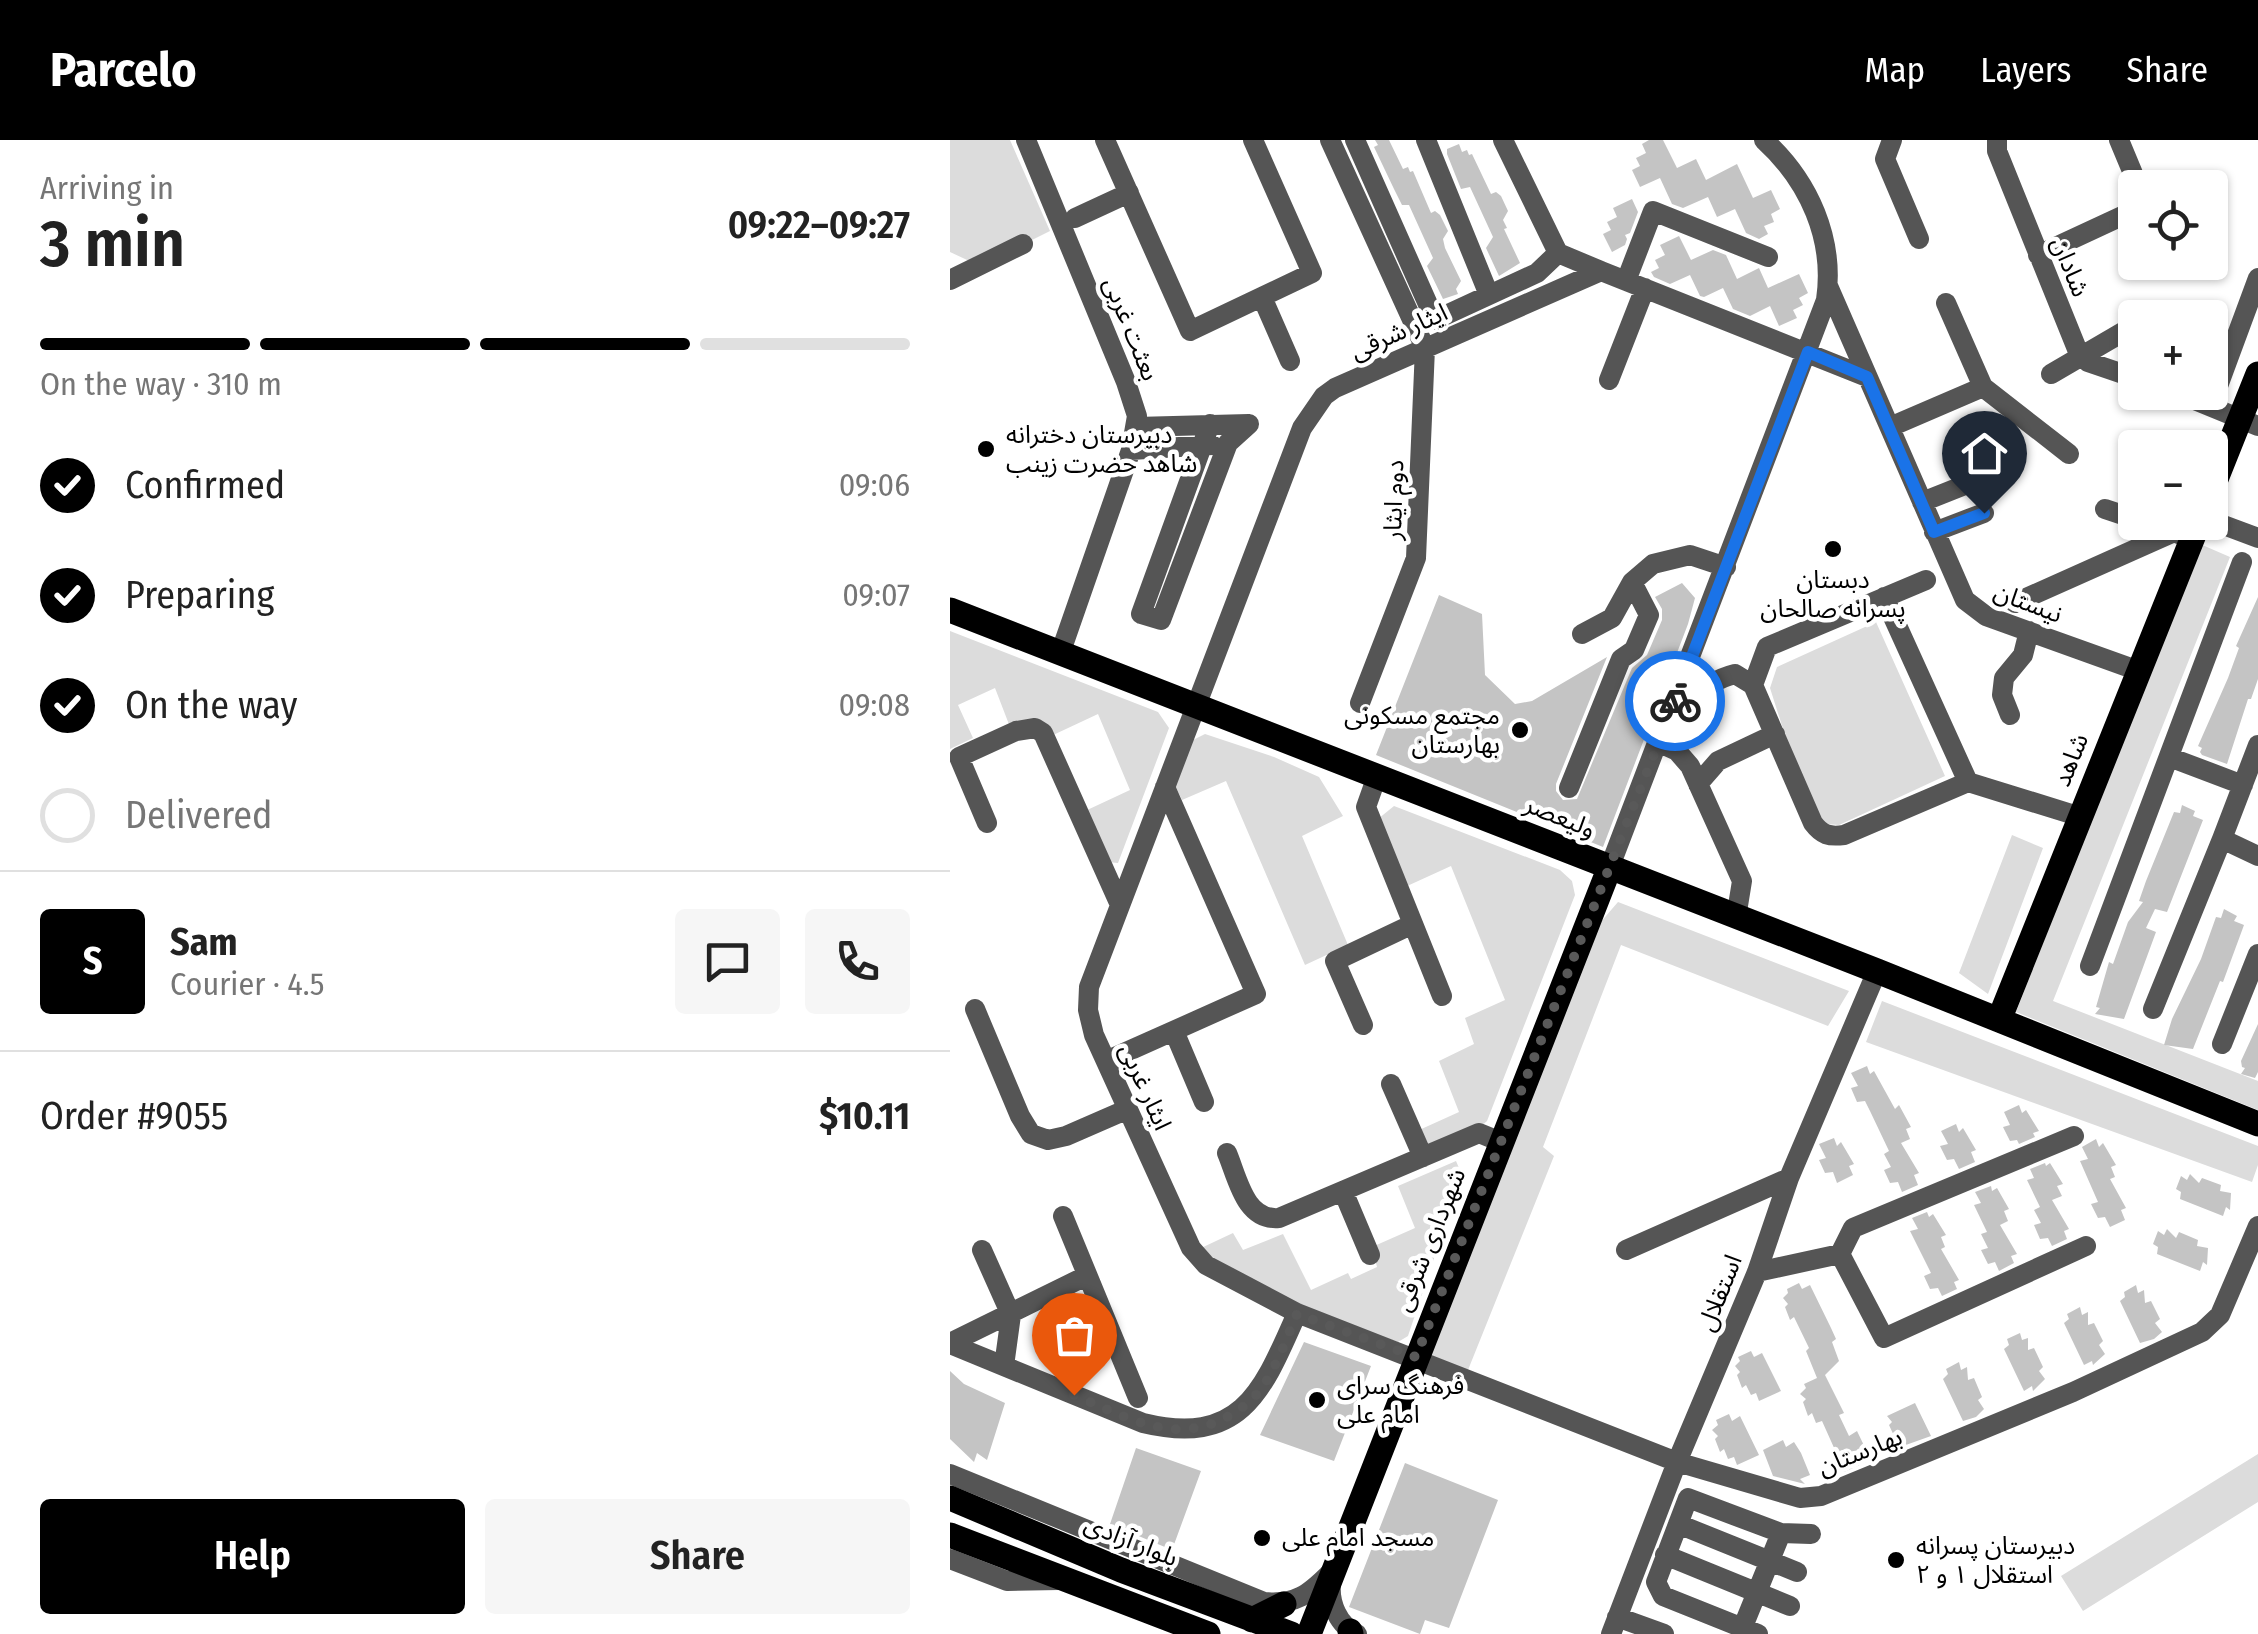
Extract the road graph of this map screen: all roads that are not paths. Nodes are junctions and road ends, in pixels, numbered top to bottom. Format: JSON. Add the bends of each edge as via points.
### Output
{"nodes":[{"id":1,"x":1026,"y":140,"type":"edge"},
{"id":2,"x":1106,"y":140,"type":"edge"},
{"id":3,"x":1253,"y":140,"type":"edge"},
{"id":4,"x":1330,"y":140,"type":"edge"},
{"id":5,"x":1355,"y":140,"type":"edge"},
{"id":6,"x":1426,"y":140,"type":"edge"},
{"id":7,"x":1503,"y":140,"type":"edge"},
{"id":8,"x":1764,"y":140,"type":"edge"},
{"id":9,"x":1892,"y":140,"type":"edge"},
{"id":10,"x":1998,"y":140,"type":"edge"},
{"id":11,"x":2119,"y":140,"type":"edge"},
{"id":12,"x":2132,"y":170,"type":"edge"},
{"id":13,"x":1129,"y":193,"type":"junction"},
{"id":14,"x":1075,"y":218,"type":"dead end"},
{"id":15,"x":2118,"y":218,"type":"edge"},
{"id":16,"x":1919,"y":240,"type":"dead end"},
{"id":17,"x":1023,"y":244,"type":"dead end"},
{"id":18,"x":1558,"y":252,"type":"junction"},
{"id":19,"x":2038,"y":256,"type":"junction"},
{"id":20,"x":1768,"y":257,"type":"dead end"},
{"id":21,"x":1601,"y":271,"type":"junction"},
{"id":22,"x":2258,"y":278,"type":"edge"},
{"id":23,"x":950,"y":280,"type":"edge"},
{"id":24,"x":1636,"y":284,"type":"junction"},
{"id":25,"x":1828,"y":286,"type":"junction"},
{"id":26,"x":1489,"y":295,"type":"junction"},
{"id":27,"x":1262,"y":297,"type":"junction"},
{"id":28,"x":1946,"y":303,"type":"dead end"},
{"id":29,"x":2118,"y":336,"type":"edge"},
{"id":30,"x":1425,"y":348,"type":"junction"},
{"id":31,"x":1808,"y":352,"type":"junction"},
{"id":32,"x":2083,"y":358,"type":"junction"},
{"id":33,"x":2228,"y":359,"type":"edge"},
{"id":34,"x":1290,"y":360,"type":"dead end"},
{"id":35,"x":2118,"y":371,"type":"edge"},
{"id":36,"x":2051,"y":374,"type":"dead end"},
{"id":37,"x":2258,"y":374,"type":"edge"},
{"id":38,"x":1867,"y":377,"type":"junction"},
{"id":39,"x":1609,"y":380,"type":"dead end"},
{"id":40,"x":1983,"y":388,"type":"junction"},
{"id":41,"x":2222,"y":410,"type":"edge"},
{"id":42,"x":2249,"y":422,"type":"edge"},
{"id":43,"x":1210,"y":424,"type":"junction"},
{"id":44,"x":1136,"y":427,"type":"junction"},
{"id":45,"x":1890,"y":427,"type":"junction"},
{"id":46,"x":1228,"y":443,"type":"junction"},
{"id":47,"x":1201,"y":447,"type":"junction"},
{"id":48,"x":1132,"y":450,"type":"junction"},
{"id":49,"x":2069,"y":454,"type":"dead end"},
{"id":50,"x":2228,"y":461,"type":"edge"},
{"id":51,"x":1975,"y":481,"type":"dead end"},
{"id":52,"x":1922,"y":502,"type":"junction"},
{"id":53,"x":2105,"y":509,"type":"dead end"},
{"id":54,"x":1984,"y":513,"type":"dead end"},
{"id":55,"x":2118,"y":513,"type":"edge"},
{"id":56,"x":1934,"y":532,"type":"junction"},
{"id":57,"x":2228,"y":533,"type":"edge"},
{"id":58,"x":2258,"y":538,"type":"edge"},
{"id":59,"x":2165,"y":540,"type":"edge"},
{"id":60,"x":2189,"y":540,"type":"edge"},
{"id":61,"x":2242,"y":562,"type":"dead end"},
{"id":62,"x":1726,"y":567,"type":"junction"},
{"id":63,"x":1926,"y":580,"type":"dead end"},
{"id":64,"x":1632,"y":582,"type":"junction"},
{"id":65,"x":1884,"y":597,"type":"junction"},
{"id":66,"x":2015,"y":603,"type":"dead end"},
{"id":67,"x":950,"y":610,"type":"edge"},
{"id":68,"x":2029,"y":632,"type":"junction"},
{"id":69,"x":1582,"y":634,"type":"dead end"},
{"id":70,"x":1060,"y":654,"type":"junction"},
{"id":71,"x":2139,"y":672,"type":"junction"},
{"id":72,"x":1753,"y":685,"type":"junction"},
{"id":73,"x":1360,"y":703,"type":"dead end"},
{"id":74,"x":1196,"y":706,"type":"junction"},
{"id":75,"x":2010,"y":716,"type":"dead end"},
{"id":76,"x":1774,"y":734,"type":"junction"},
{"id":77,"x":2258,"y":745,"type":"edge"},
{"id":78,"x":1668,"y":747,"type":"junction"},
{"id":79,"x":2170,"y":756,"type":"junction"},
{"id":80,"x":1377,"y":776,"type":"junction"},
{"id":81,"x":1968,"y":782,"type":"junction"},
{"id":82,"x":1698,"y":784,"type":"junction"},
{"id":83,"x":2243,"y":784,"type":"junction"},
{"id":84,"x":1164,"y":787,"type":"junction"},
{"id":85,"x":1569,"y":788,"type":"dead end"},
{"id":86,"x":2081,"y":817,"type":"junction"},
{"id":87,"x":987,"y":823,"type":"dead end"},
{"id":88,"x":2222,"y":839,"type":"junction"},
{"id":89,"x":2258,"y":856,"type":"edge"},
{"id":90,"x":1609,"y":869,"type":"junction"},
{"id":91,"x":1120,"y":905,"type":"junction"},
{"id":92,"x":1736,"y":918,"type":"junction"},
{"id":93,"x":1413,"y":924,"type":"junction"},
{"id":94,"x":2258,"y":954,"type":"edge"},
{"id":95,"x":2090,"y":966,"type":"dead end"},
{"id":96,"x":1876,"y":971,"type":"junction"},
{"id":97,"x":1442,"y":996,"type":"dead end"},
{"id":98,"x":2153,"y":1008,"type":"dead end"},
{"id":99,"x":975,"y":1009,"type":"dead end"},
{"id":100,"x":1999,"y":1020,"type":"junction"},
{"id":101,"x":1362,"y":1026,"type":"dead end"},
{"id":102,"x":1174,"y":1031,"type":"junction"},
{"id":103,"x":2222,"y":1044,"type":"dead end"},
{"id":104,"x":1106,"y":1061,"type":"junction"},
{"id":105,"x":1391,"y":1084,"type":"dead end"},
{"id":106,"x":1204,"y":1102,"type":"dead end"},
{"id":107,"x":1128,"y":1108,"type":"junction"},
{"id":108,"x":2258,"y":1124,"type":"edge"},
{"id":109,"x":2074,"y":1136,"type":"dead end"},
{"id":110,"x":1501,"y":1142,"type":"junction"},
{"id":111,"x":1227,"y":1152,"type":"dead end"},
{"id":112,"x":1423,"y":1157,"type":"junction"},
{"id":113,"x":1789,"y":1178,"type":"junction"},
{"id":114,"x":1343,"y":1191,"type":"junction"},
{"id":115,"x":1063,"y":1216,"type":"dead end"},
{"id":116,"x":2258,"y":1226,"type":"edge"},
{"id":117,"x":2086,"y":1246,"type":"dead end"},
{"id":118,"x":982,"y":1250,"type":"dead end"},
{"id":119,"x":1626,"y":1250,"type":"dead end"},
{"id":120,"x":1840,"y":1254,"type":"junction"},
{"id":121,"x":1370,"y":1255,"type":"dead end"},
{"id":122,"x":1757,"y":1272,"type":"junction"},
{"id":123,"x":1086,"y":1276,"type":"junction"},
{"id":124,"x":1297,"y":1314,"type":"junction"},
{"id":125,"x":1011,"y":1315,"type":"junction"},
{"id":126,"x":950,"y":1344,"type":"edge"},
{"id":127,"x":1416,"y":1357,"type":"junction"},
{"id":128,"x":1004,"y":1366,"type":"junction"},
{"id":129,"x":1138,"y":1398,"type":"dead end"},
{"id":130,"x":1676,"y":1462,"type":"junction"},
{"id":131,"x":950,"y":1474,"type":"edge"},
{"id":132,"x":950,"y":1498,"type":"edge"},
{"id":133,"x":1678,"y":1524,"type":"junction"},
{"id":134,"x":1781,"y":1532,"type":"junction"},
{"id":135,"x":950,"y":1534,"type":"edge"},
{"id":136,"x":1811,"y":1534,"type":"dead end"},
{"id":137,"x":1665,"y":1555,"type":"junction"},
{"id":138,"x":950,"y":1559,"type":"edge"},
{"id":139,"x":1770,"y":1561,"type":"junction"},
{"id":140,"x":1332,"y":1571,"type":"junction"},
{"id":141,"x":1797,"y":1572,"type":"dead end"},
{"id":142,"x":1061,"y":1580,"type":"junction"},
{"id":143,"x":1200,"y":1589,"type":"junction"},
{"id":144,"x":1756,"y":1592,"type":"junction"},
{"id":145,"x":1284,"y":1604,"type":"junction"},
{"id":146,"x":1790,"y":1606,"type":"dead end"},
{"id":147,"x":1252,"y":1620,"type":"junction"},
{"id":148,"x":1614,"y":1626,"type":"edge"},
{"id":149,"x":1747,"y":1632,"type":"edge"},
{"id":150,"x":1353,"y":1633,"type":"edge"},
{"id":151,"x":1208,"y":1634,"type":"edge"},
{"id":152,"x":1291,"y":1634,"type":"edge"},
{"id":153,"x":1310,"y":1634,"type":"edge"},
{"id":154,"x":1664,"y":1634,"type":"edge"}],
"edges":[{"from":1,"to":44,"type":"street","name":"بعثت غربی","via":[[1126,382]]},
{"from":2,"to":13,"type":"street"},
{"from":3,"to":27,"type":"street","via":[[1312,274]]},
{"from":4,"to":30,"type":"street"},
{"from":5,"to":26,"type":"street","via":[[1435,320]]},
{"from":6,"to":26,"type":"street"},
{"from":7,"to":18,"type":"street"},
{"from":8,"to":25,"type":"street","via":[[1814,206]]},
{"from":9,"to":16,"type":"street","via":[[1885,159]]},
{"from":10,"to":19,"type":"street","name":"شادان"},
{"from":11,"to":12,"type":"street"},
{"from":13,"to":14,"type":"street"},
{"from":13,"to":27,"type":"street","via":[[1190,331]]},
{"from":15,"to":19,"type":"street"},
{"from":17,"to":23,"type":"street"},
{"from":18,"to":21,"type":"street"},
{"from":18,"to":26,"type":"street","via":[[1538,273]]},
{"from":19,"to":32,"type":"street","name":"شادان"},
{"from":20,"to":24,"type":"street","via":[[1653,211]]},
{"from":21,"to":24,"type":"street"},
{"from":21,"to":30,"type":"street","name":"ایثار شرقی"},
{"from":22,"to":33,"type":"street"},
{"from":24,"to":31,"type":"street"},
{"from":24,"to":39,"type":"street"},
{"from":25,"to":31,"type":"street"},
{"from":25,"to":38,"type":"street","name":"نيستان"},
{"from":27,"to":34,"type":"street"},
{"from":28,"to":40,"type":"street"},
{"from":29,"to":32,"type":"street"},
{"from":30,"to":73,"type":"street","name":"دوم ایثار","via":[[1416,558]]},
{"from":30,"to":74,"type":"street","name":"ایثار شرقی","via":[[1335,388],[1308,417]]},
{"from":31,"to":38,"type":"street"},
{"from":31,"to":62,"type":"street"},
{"from":32,"to":35,"type":"street"},
{"from":32,"to":36,"type":"street"},
{"from":37,"to":42,"type":"main road"},
{"from":38,"to":45,"type":"street","name":"نيستان"},
{"from":40,"to":45,"type":"street"},
{"from":40,"to":49,"type":"street"},
{"from":41,"to":42,"type":"street"},
{"from":42,"to":50,"type":"main road"},
{"from":43,"to":44,"type":"street"},
{"from":43,"to":46,"type":"street","via":[[1249,424]]},
{"from":43,"to":47,"type":"street"},
{"from":44,"to":48,"type":"street","name":"بعثت غربی"},
{"from":45,"to":52,"type":"street","name":"نيستان"},
{"from":46,"to":47,"type":"street"},
{"from":46,"to":47,"type":"street","via":[[1161,620],[1141,614]]},
{"from":47,"to":48,"type":"street"},
{"from":48,"to":70,"type":"street","name":"بعثت غربی"},
{"from":51,"to":52,"type":"street"},
{"from":52,"to":56,"type":"street","name":"نيستان"},
{"from":53,"to":55,"type":"street"},
{"from":54,"to":56,"type":"street"},
{"from":56,"to":68,"type":"street","name":"نيستان","via":[[1970,604]]},
{"from":57,"to":58,"type":"street"},
{"from":59,"to":66,"type":"street"},
{"from":60,"to":71,"type":"main road","name":"شاهد"},
{"from":61,"to":79,"type":"street"},
{"from":62,"to":64,"type":"street","via":[[1690,555],[1671,558]]},
{"from":62,"to":78,"type":"street"},
{"from":63,"to":65,"type":"street"},
{"from":64,"to":69,"type":"street","via":[[1612,618]]},
{"from":64,"to":85,"type":"street","via":[[1649,615],[1634,650],[1620,659]]},
{"from":65,"to":72,"type":"street","via":[[1767,647]]},
{"from":65,"to":81,"type":"street"},
{"from":67,"to":70,"type":"main road","name":"ولیعصر"},
{"from":68,"to":71,"type":"street","name":"نيستان"},
{"from":68,"to":75,"type":"street","via":[[2024,655],[2004,678]]},
{"from":70,"to":74,"type":"main road","name":"ولیعصر"},
{"from":71,"to":86,"type":"main road","name":"شاهد"},
{"from":72,"to":76,"type":"street"},
{"from":72,"to":78,"type":"street","via":[[1735,674],[1710,684]]},
{"from":74,"to":80,"type":"main road","name":"ولیعصر"},
{"from":74,"to":84,"type":"street","name":"ایثار غربی"},
{"from":76,"to":81,"type":"street","via":[[1813,823],[1831,837]]},
{"from":76,"to":82,"type":"street","via":[[1718,761]]},
{"from":77,"to":83,"type":"street"},
{"from":78,"to":82,"type":"street","via":[[1690,766]]},
{"from":78,"to":90,"type":"street"},
{"from":79,"to":83,"type":"street"},
{"from":79,"to":95,"type":"street"},
{"from":80,"to":90,"type":"main road","name":"ولیعصر"},
{"from":80,"to":93,"type":"street","via":[[1366,807]]},
{"from":81,"to":86,"type":"street"},
{"from":82,"to":92,"type":"street","via":[[1742,881]]},
{"from":83,"to":88,"type":"street"},
{"from":84,"to":91,"type":"street","name":"ایثار غربی"},
{"from":84,"to":102,"type":"street","via":[[1256,994]]},
{"from":86,"to":100,"type":"main road","name":"شاهد"},
{"from":87,"to":91,"type":"street","via":[[959,757],[1035,728]]},
{"from":88,"to":89,"type":"street"},
{"from":88,"to":98,"type":"street"},
{"from":90,"to":92,"type":"main road","name":"ولیعصر"},
{"from":90,"to":110,"type":"main road","name":"شهرداری شرقی"},
{"from":91,"to":104,"type":"street","name":"ایثار غربی","via":[[1089,988],[1088,1010]]},
{"from":92,"to":96,"type":"main road","name":"ولیعصر"},
{"from":93,"to":97,"type":"street"},
{"from":93,"to":101,"type":"street","via":[[1335,961]]},
{"from":94,"to":103,"type":"street"},
{"from":96,"to":100,"type":"main road","name":"ولیعصر"},
{"from":96,"to":113,"type":"street","name":"استقلال"},
{"from":99,"to":107,"type":"street","via":[[1031,1134],[1048,1140],[1066,1136]]},
{"from":100,"to":108,"type":"main road","name":"ولیعصر"},
{"from":102,"to":104,"type":"street"},
{"from":102,"to":106,"type":"street"},
{"from":104,"to":107,"type":"street","name":"ایثار غربی"},
{"from":105,"to":112,"type":"street"},
{"from":107,"to":124,"type":"street","name":"ایثار غربی","via":[[1190,1248],[1206,1266]]},
{"from":109,"to":120,"type":"street","via":[[1853,1228]]},
{"from":110,"to":112,"type":"street","via":[[1479,1133]]},
{"from":110,"to":127,"type":"main road","name":"شهرداری شرقی"},
{"from":111,"to":114,"type":"street","via":[[1258,1216],[1280,1218]]},
{"from":112,"to":114,"type":"street"},
{"from":113,"to":119,"type":"street"},
{"from":113,"to":122,"type":"street","name":"استقلال"},
{"from":114,"to":121,"type":"street"},
{"from":115,"to":123,"type":"street"},
{"from":116,"to":130,"type":"street","name":"بهارستان","via":[[2220,1315],[2202,1332],[1820,1496],[1780,1494]]},
{"from":117,"to":120,"type":"street","via":[[1884,1338]]},
{"from":118,"to":125,"type":"street"},
{"from":120,"to":122,"type":"street"},
{"from":122,"to":130,"type":"street","name":"استقلال"},
{"from":123,"to":125,"type":"street"},
{"from":123,"to":129,"type":"street"},
{"from":124,"to":127,"type":"street","name":"ایثار غربی"},
{"from":124,"to":128,"type":"street","via":[[1250,1402],[1198,1428],[1144,1424]]},
{"from":125,"to":126,"type":"street"},
{"from":125,"to":128,"type":"street"},
{"from":126,"to":128,"type":"street"},
{"from":127,"to":130,"type":"street","name":"بهارستان"},
{"from":127,"to":140,"type":"main road","name":"شهرداری شرقی"},
{"from":130,"to":148,"type":"street","name":"استقلال"},
{"from":131,"to":143,"type":"street"},
{"from":132,"to":143,"type":"main road","name":"بلوار آزادی"},
{"from":133,"to":134,"type":"street","via":[[1688,1498]]},
{"from":133,"to":137,"type":"street"},
{"from":133,"to":139,"type":"street"},
{"from":134,"to":136,"type":"street"},
{"from":134,"to":139,"type":"street"},
{"from":135,"to":142,"type":"main road"},
{"from":137,"to":144,"type":"street"},
{"from":137,"to":149,"type":"street","via":[[1656,1582],[1663,1596]]},
{"from":138,"to":142,"type":"street","via":[[1007,1582]]},
{"from":139,"to":141,"type":"street"},
{"from":139,"to":144,"type":"street"},
{"from":140,"to":145,"type":"street","via":[[1300,1600]]},
{"from":140,"to":150,"type":"street","via":[[1331,1603]]},
{"from":140,"to":153,"type":"main road","name":"شهرداری شرقی"},
{"from":142,"to":151,"type":"main road"},
{"from":143,"to":145,"type":"street"},
{"from":143,"to":147,"type":"main road","name":"بلوار آزادی"},
{"from":144,"to":146,"type":"street"},
{"from":144,"to":149,"type":"street"},
{"from":145,"to":147,"type":"main road"},
{"from":147,"to":152,"type":"main road","name":"بلوار آزادی"},
{"from":148,"to":154,"type":"street"}]}
